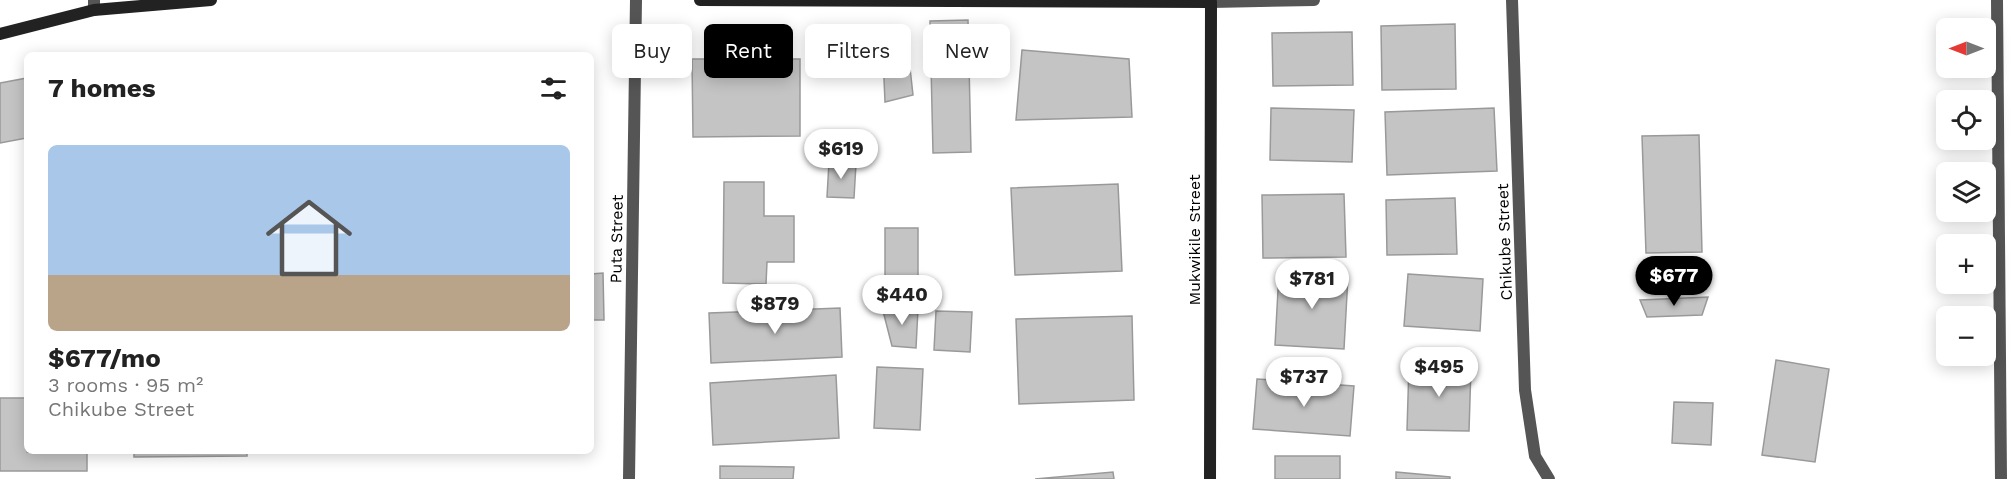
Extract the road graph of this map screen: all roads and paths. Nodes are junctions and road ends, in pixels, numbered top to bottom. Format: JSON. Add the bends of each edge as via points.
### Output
{"nodes":[{"id":1,"x":211,"y":0,"type":"edge"},
{"id":2,"x":636,"y":0,"type":"edge"},
{"id":3,"x":700,"y":0,"type":"edge"},
{"id":4,"x":1314,"y":0,"type":"edge"},
{"id":5,"x":1512,"y":0,"type":"edge"},
{"id":6,"x":1997,"y":0,"type":"edge"},
{"id":7,"x":1211,"y":2,"type":"junction"},
{"id":8,"x":94,"y":5,"type":"edge"},
{"id":9,"x":0,"y":34,"type":"edge"},
{"id":10,"x":629,"y":479,"type":"edge"},
{"id":11,"x":1210,"y":479,"type":"edge"},
{"id":12,"x":1549,"y":479,"type":"edge"},
{"id":13,"x":2001,"y":479,"type":"edge"}],
"edges":[{"from":1,"to":8,"type":"street"},
{"from":2,"to":10,"type":"street","name":"Puta Street"},
{"from":3,"to":7,"type":"street"},
{"from":4,"to":7,"type":"street"},
{"from":5,"to":12,"type":"street","name":"Chikube Street","via":[[1525,390],[1535,456]]},
{"from":6,"to":13,"type":"street"},
{"from":7,"to":11,"type":"street","name":"Mukwikile Street"},
{"from":8,"to":9,"type":"street"}]}
